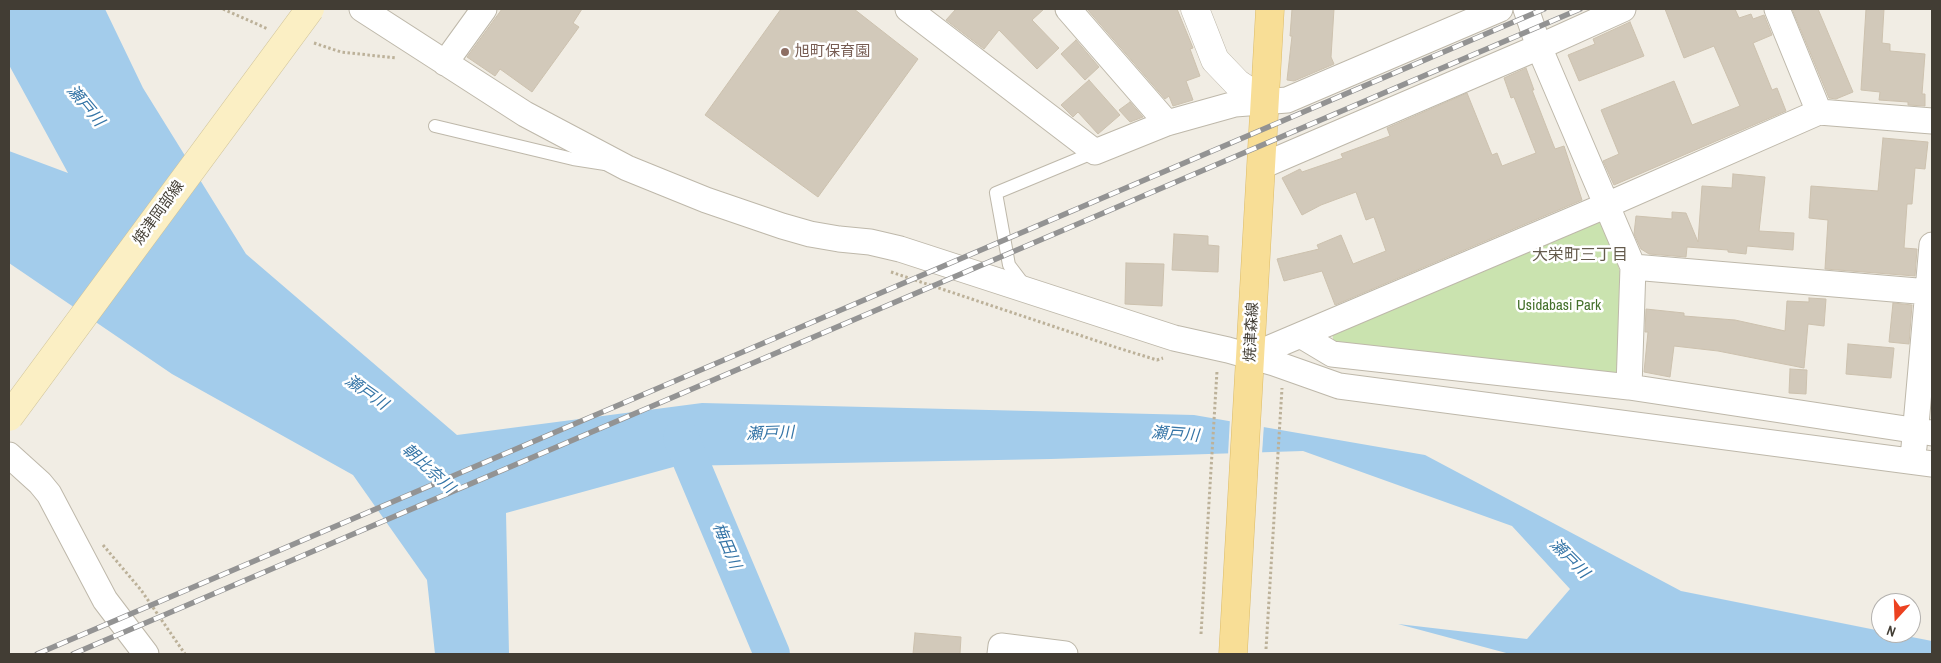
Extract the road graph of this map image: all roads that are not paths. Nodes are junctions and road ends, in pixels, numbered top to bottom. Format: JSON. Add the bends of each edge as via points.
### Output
{"nodes":[{"id":1,"x":310,"y":9,"type":"edge"},
{"id":2,"x":362,"y":9,"type":"edge"},
{"id":3,"x":484,"y":9,"type":"edge"},
{"id":4,"x":1068,"y":9,"type":"edge"},
{"id":5,"x":1195,"y":9,"type":"edge"},
{"id":6,"x":1270,"y":9,"type":"edge"},
{"id":7,"x":1500,"y":9,"type":"edge"},
{"id":8,"x":1526,"y":9,"type":"edge"},
{"id":9,"x":1623,"y":9,"type":"edge"},
{"id":10,"x":1777,"y":9,"type":"edge"},
{"id":11,"x":924,"y":13,"type":"edge"},
{"id":12,"x":1539,"y":47,"type":"junction"},
{"id":13,"x":436,"y":57,"type":"junction"},
{"id":14,"x":1265,"y":102,"type":"junction"},
{"id":15,"x":1819,"y":112,"type":"junction"},
{"id":16,"x":1932,"y":121,"type":"edge"},
{"id":17,"x":1167,"y":123,"type":"junction"},
{"id":18,"x":435,"y":126,"type":"dead end"},
{"id":19,"x":1095,"y":152,"type":"junction"},
{"id":20,"x":1262,"y":166,"type":"junction"},
{"id":21,"x":627,"y":168,"type":"junction"},
{"id":22,"x":1607,"y":206,"type":"junction"},
{"id":23,"x":1932,"y":245,"type":"edge"},
{"id":24,"x":1633,"y":267,"type":"junction"},
{"id":25,"x":1029,"y":292,"type":"junction"},
{"id":26,"x":1929,"y":292,"type":"junction"},
{"id":27,"x":1302,"y":336,"type":"junction"},
{"id":28,"x":1250,"y":368,"type":"junction"},
{"id":29,"x":1629,"y":387,"type":"junction"},
{"id":30,"x":9,"y":417,"type":"edge"},
{"id":31,"x":1924,"y":432,"type":"edge"},
{"id":32,"x":9,"y":454,"type":"edge"},
{"id":33,"x":1922,"y":463,"type":"edge"},
{"id":34,"x":1234,"y":642,"type":"edge"},
{"id":35,"x":146,"y":654,"type":"edge"},
{"id":36,"x":1000,"y":654,"type":"edge"},
{"id":37,"x":1065,"y":654,"type":"edge"}],
"edges":[{"from":1,"to":30,"type":"main road","name":"焼津岡部線","bridge":true},
{"from":2,"to":13,"type":"street"},
{"from":3,"to":13,"type":"street"},
{"from":4,"to":17,"type":"street"},
{"from":5,"to":14,"type":"street","via":[[1215,60],[1237,83]]},
{"from":6,"to":14,"type":"main road","name":"焼津森線"},
{"from":7,"to":14,"type":"street","via":[[1287,100]]},
{"from":8,"to":12,"type":"street"},
{"from":9,"to":12,"type":"street"},
{"from":10,"to":15,"type":"street"},
{"from":11,"to":19,"type":"street"},
{"from":12,"to":20,"type":"street"},
{"from":12,"to":22,"type":"street"},
{"from":13,"to":21,"type":"street","via":[[524,114]]},
{"from":14,"to":17,"type":"street","via":[[1234,104]]},
{"from":14,"to":20,"type":"main road","name":"焼津森線"},
{"from":15,"to":16,"type":"street"},
{"from":15,"to":22,"type":"street"},
{"from":17,"to":19,"type":"street"},
{"from":18,"to":21,"type":"lane","via":[[573,159]]},
{"from":19,"to":25,"type":"lane","via":[[996,193],[1009,265]]},
{"from":20,"to":28,"type":"main road","name":"焼津森線"},
{"from":21,"to":25,"type":"street","via":[[782,226],[900,249]]},
{"from":22,"to":24,"type":"street"},
{"from":22,"to":27,"type":"street"},
{"from":23,"to":26,"type":"street"},
{"from":24,"to":26,"type":"street"},
{"from":24,"to":29,"type":"street"},
{"from":25,"to":28,"type":"street","via":[[1174,338]]},
{"from":26,"to":31,"type":"street"},
{"from":27,"to":28,"type":"street"},
{"from":27,"to":29,"type":"street","via":[[1332,354]]},
{"from":28,"to":33,"type":"street","via":[[1339,386]]},
{"from":28,"to":34,"type":"main road","name":"焼津森線"},
{"from":29,"to":31,"type":"street"},
{"from":31,"to":33,"type":"street"},
{"from":32,"to":35,"type":"street","via":[[49,494],[105,600]]},
{"from":36,"to":37,"type":"street","via":[[1001,646]]}]}
